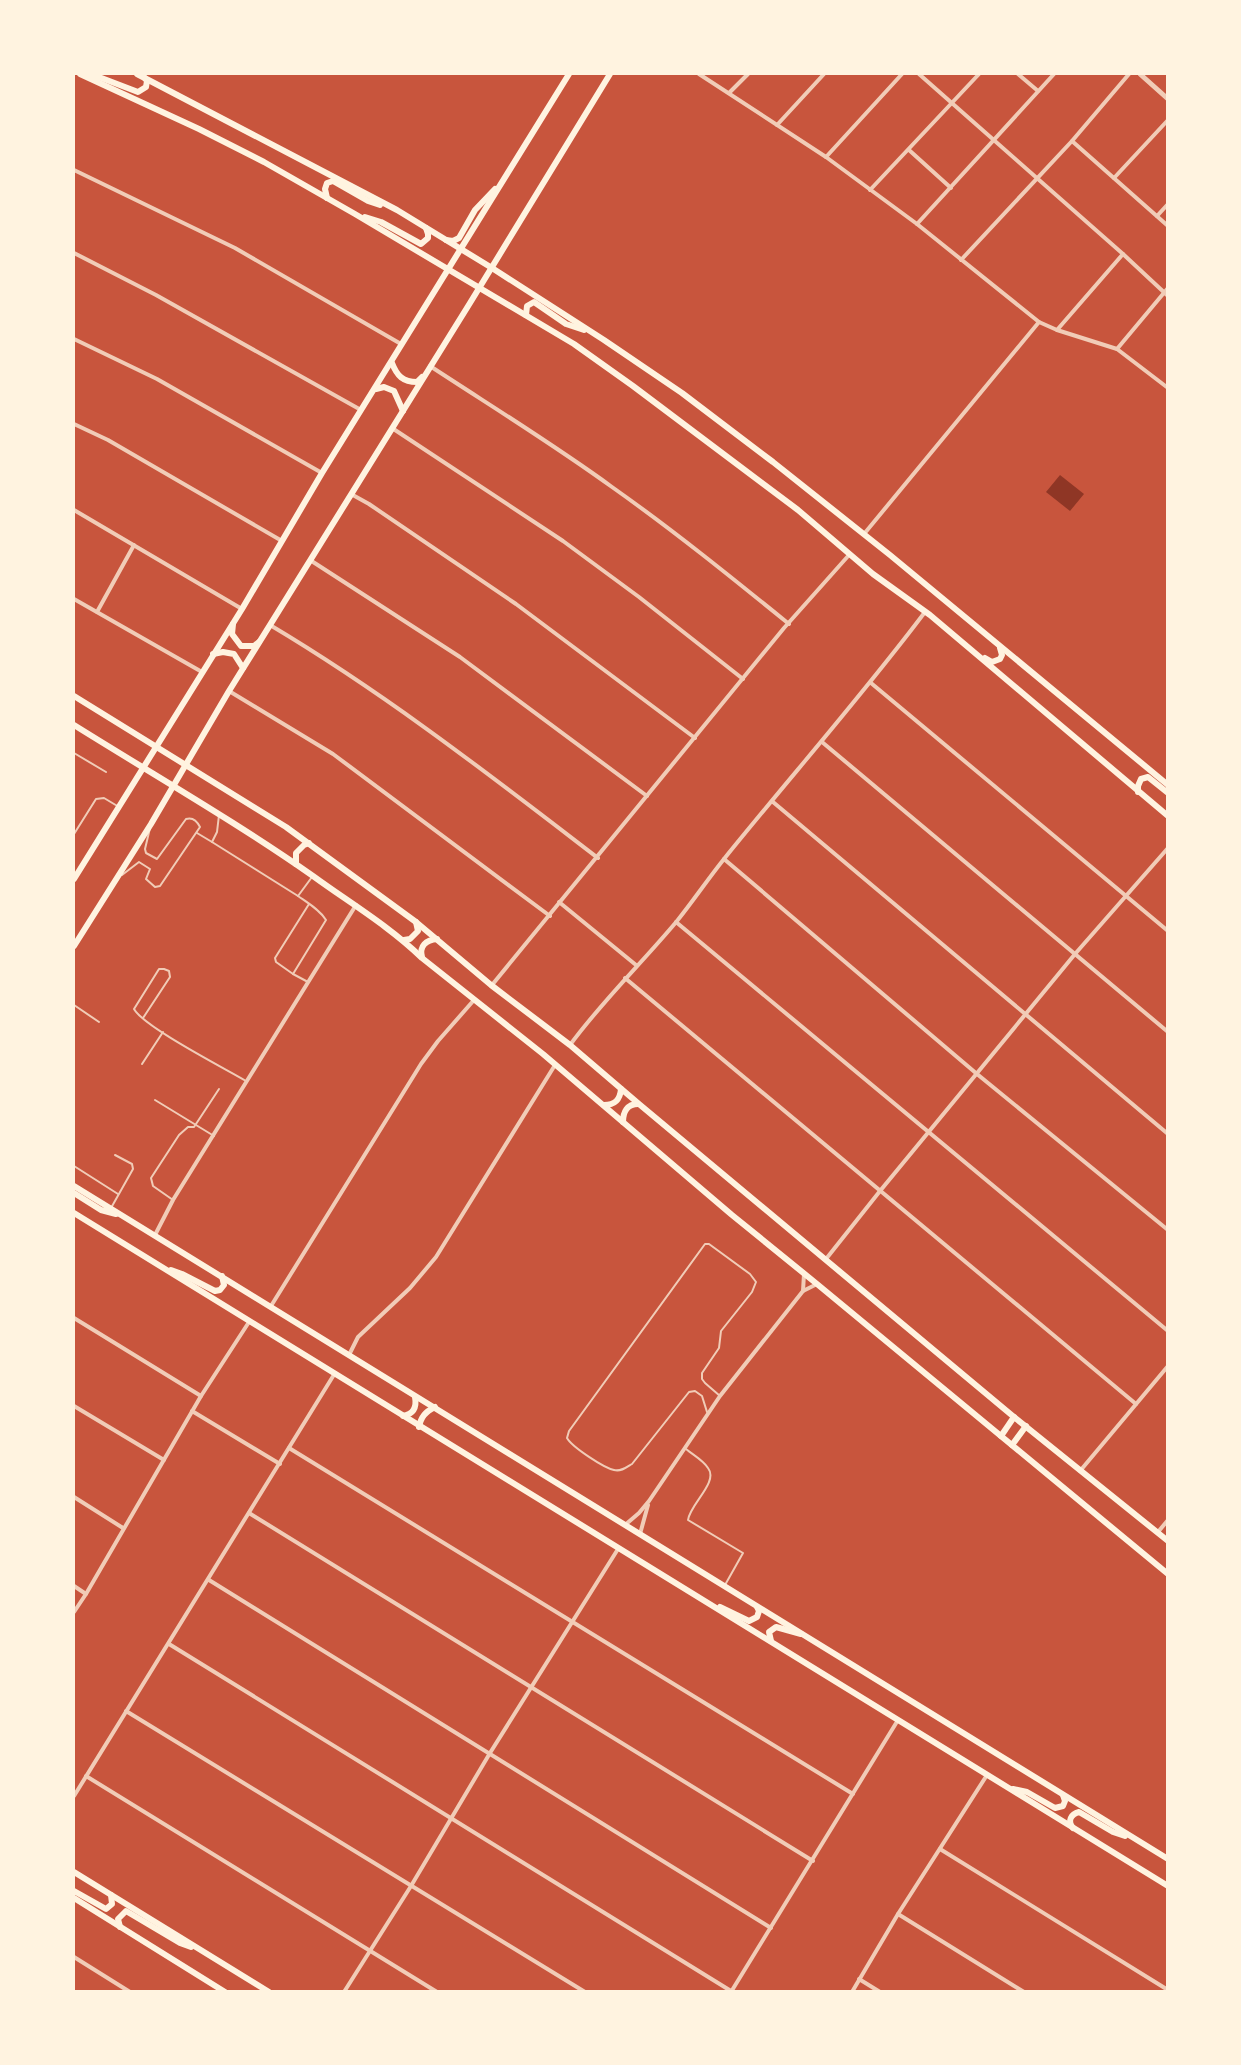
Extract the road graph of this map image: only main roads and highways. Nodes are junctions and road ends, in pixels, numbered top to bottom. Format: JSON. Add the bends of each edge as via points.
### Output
{"nodes":[{"id":1,"x":80,"y":74,"type":"edge"},
{"id":2,"x":91,"y":74,"type":"edge"},
{"id":3,"x":569,"y":74,"type":"edge"},
{"id":4,"x":610,"y":74,"type":"edge"},
{"id":5,"x":141,"y":75,"type":"edge"},
{"id":6,"x":506,"y":178,"type":"junction"},
{"id":7,"x":327,"y":198,"type":"junction"},
{"id":8,"x":398,"y":210,"type":"junction"},
{"id":9,"x":355,"y":214,"type":"junction"},
{"id":10,"x":425,"y":227,"type":"junction"},
{"id":11,"x":446,"y":240,"type":"junction"},
{"id":12,"x":462,"y":249,"type":"junction"},
{"id":13,"x":492,"y":268,"type":"junction"},
{"id":14,"x":448,"y":270,"type":"junction"},
{"id":15,"x":480,"y":288,"type":"junction"},
{"id":16,"x":526,"y":315,"type":"junction"},
{"id":17,"x":596,"y":334,"type":"junction"},
{"id":18,"x":392,"y":363,"type":"junction"},
{"id":19,"x":425,"y":375,"type":"junction"},
{"id":20,"x":376,"y":389,"type":"junction"},
{"id":21,"x":403,"y":411,"type":"junction"},
{"id":22,"x":927,"y":614,"type":"junction"},
{"id":23,"x":233,"y":624,"type":"junction"},
{"id":24,"x":260,"y":641,"type":"junction"},
{"id":25,"x":999,"y":645,"type":"junction"},
{"id":26,"x":213,"y":654,"type":"junction"},
{"id":27,"x":243,"y":668,"type":"junction"},
{"id":28,"x":74,"y":696,"type":"edge"},
{"id":29,"x":74,"y":725,"type":"edge"},
{"id":30,"x":156,"y":746,"type":"junction"},
{"id":31,"x":186,"y":765,"type":"junction"},
{"id":32,"x":143,"y":768,"type":"junction"},
{"id":33,"x":173,"y":785,"type":"junction"},
{"id":34,"x":1167,"y":785,"type":"edge"},
{"id":35,"x":1138,"y":792,"type":"junction"},
{"id":36,"x":1167,"y":793,"type":"edge"},
{"id":37,"x":1167,"y":816,"type":"edge"},
{"id":38,"x":309,"y":843,"type":"junction"},
{"id":39,"x":296,"y":864,"type":"junction"},
{"id":40,"x":74,"y":879,"type":"edge"},
{"id":41,"x":416,"y":922,"type":"junction"},
{"id":42,"x":438,"y":939,"type":"junction"},
{"id":43,"x":404,"y":940,"type":"junction"},
{"id":44,"x":74,"y":946,"type":"edge"},
{"id":45,"x":422,"y":958,"type":"junction"},
{"id":46,"x":621,"y":1089,"type":"junction"},
{"id":47,"x":639,"y":1104,"type":"junction"},
{"id":48,"x":604,"y":1105,"type":"junction"},
{"id":49,"x":623,"y":1122,"type":"junction"},
{"id":50,"x":74,"y":1186,"type":"edge"},
{"id":51,"x":74,"y":1192,"type":"edge"},
{"id":52,"x":74,"y":1213,"type":"edge"},
{"id":53,"x":125,"y":1217,"type":"junction"},
{"id":54,"x":162,"y":1267,"type":"junction"},
{"id":55,"x":222,"y":1276,"type":"junction"},
{"id":56,"x":415,"y":1397,"type":"junction"},
{"id":57,"x":435,"y":1407,"type":"junction"},
{"id":58,"x":402,"y":1416,"type":"junction"},
{"id":59,"x":1014,"y":1417,"type":"junction"},
{"id":60,"x":1026,"y":1426,"type":"junction"},
{"id":61,"x":419,"y":1427,"type":"junction"},
{"id":62,"x":1001,"y":1436,"type":"junction"},
{"id":63,"x":1012,"y":1445,"type":"junction"},
{"id":64,"x":1167,"y":1541,"type":"edge"},
{"id":65,"x":1167,"y":1574,"type":"edge"},
{"id":66,"x":708,"y":1603,"type":"junction"},
{"id":67,"x":757,"y":1606,"type":"junction"},
{"id":68,"x":804,"y":1635,"type":"junction"},
{"id":69,"x":773,"y":1643,"type":"junction"},
{"id":70,"x":1007,"y":1787,"type":"junction"},
{"id":71,"x":1061,"y":1793,"type":"junction"},
{"id":72,"x":1074,"y":1828,"type":"junction"},
{"id":73,"x":1134,"y":1838,"type":"junction"},
{"id":74,"x":1167,"y":1859,"type":"edge"},
{"id":75,"x":74,"y":1872,"type":"edge"},
{"id":76,"x":1167,"y":1886,"type":"edge"},
{"id":77,"x":74,"y":1891,"type":"edge"},
{"id":78,"x":111,"y":1895,"type":"junction"},
{"id":79,"x":74,"y":1898,"type":"edge"},
{"id":80,"x":120,"y":1928,"type":"junction"},
{"id":81,"x":205,"y":1952,"type":"junction"},
{"id":82,"x":225,"y":1992,"type":"edge"},
{"id":83,"x":269,"y":1992,"type":"edge"}],
"edges":[{"from":1,"to":7,"type":"main road","via":[[199,129]]},
{"from":2,"to":5,"type":"main road","via":[[138,92],[146,87],[147,81]]},
{"from":3,"to":6,"type":"main road"},
{"from":4,"to":13,"type":"main road"},
{"from":5,"to":8,"type":"main road"},
{"from":6,"to":11,"type":"main road","via":[[475,210],[459,238]]},
{"from":6,"to":12,"type":"main road"},
{"from":7,"to":8,"type":"main road","via":[[325,186],[333,181],[368,201]]},
{"from":7,"to":9,"type":"main road"},
{"from":8,"to":10,"type":"main road"},
{"from":9,"to":10,"type":"main road","via":[[381,222],[421,244],[428,238]]},
{"from":9,"to":14,"type":"main road"},
{"from":10,"to":11,"type":"main road"},
{"from":11,"to":12,"type":"main road"},
{"from":12,"to":13,"type":"main road"},
{"from":12,"to":14,"type":"main road"},
{"from":13,"to":15,"type":"main road"},
{"from":13,"to":17,"type":"main road"},
{"from":14,"to":15,"type":"main road"},
{"from":14,"to":18,"type":"main road"},
{"from":15,"to":16,"type":"main road"},
{"from":15,"to":19,"type":"main road"},
{"from":16,"to":17,"type":"main road","via":[[527,306],[534,302],[566,324]]},
{"from":16,"to":22,"type":"main road","via":[[633,386],[798,510]]},
{"from":17,"to":25,"type":"main road","via":[[773,462]]},
{"from":18,"to":19,"type":"main road","via":[[397,375],[410,382]]},
{"from":18,"to":20,"type":"main road"},
{"from":19,"to":21,"type":"main road"},
{"from":20,"to":21,"type":"main road","via":[[394,391]]},
{"from":20,"to":23,"type":"main road"},
{"from":21,"to":24,"type":"main road"},
{"from":22,"to":25,"type":"main road","via":[[988,661],[1001,657]]},
{"from":22,"to":35,"type":"main road"},
{"from":23,"to":24,"type":"main road","via":[[232,634],[241,646],[254,646]]},
{"from":23,"to":26,"type":"main road"},
{"from":24,"to":27,"type":"main road"},
{"from":25,"to":34,"type":"main road"},
{"from":26,"to":27,"type":"main road","via":[[234,654]]},
{"from":26,"to":30,"type":"main road"},
{"from":27,"to":31,"type":"main road"},
{"from":28,"to":30,"type":"main road"},
{"from":29,"to":32,"type":"main road"},
{"from":30,"to":31,"type":"main road"},
{"from":30,"to":32,"type":"main road"},
{"from":31,"to":33,"type":"main road"},
{"from":31,"to":38,"type":"main road"},
{"from":32,"to":33,"type":"main road"},
{"from":32,"to":40,"type":"main road"},
{"from":33,"to":39,"type":"main road"},
{"from":33,"to":44,"type":"main road"},
{"from":35,"to":36,"type":"main road","via":[[1141,779],[1148,777]]},
{"from":35,"to":37,"type":"main road"},
{"from":38,"to":39,"type":"main road","via":[[296,853]]},
{"from":38,"to":41,"type":"main road"},
{"from":39,"to":43,"type":"main road"},
{"from":41,"to":42,"type":"main road"},
{"from":41,"to":43,"type":"main road","via":[[418,931]]},
{"from":42,"to":45,"type":"main road","via":[[423,945]]},
{"from":42,"to":46,"type":"main road"},
{"from":43,"to":45,"type":"main road"},
{"from":45,"to":48,"type":"main road"},
{"from":46,"to":47,"type":"main road"},
{"from":46,"to":48,"type":"main road","via":[[615,1102]]},
{"from":47,"to":49,"type":"main road","via":[[627,1108]]},
{"from":47,"to":59,"type":"main road"},
{"from":48,"to":49,"type":"main road"},
{"from":49,"to":62,"type":"main road"},
{"from":50,"to":53,"type":"main road"},
{"from":51,"to":53,"type":"main road","via":[[101,1210]]},
{"from":52,"to":54,"type":"main road"},
{"from":53,"to":55,"type":"main road"},
{"from":54,"to":55,"type":"main road","via":[[215,1292],[224,1285]]},
{"from":54,"to":58,"type":"main road"},
{"from":55,"to":56,"type":"main road"},
{"from":56,"to":57,"type":"main road"},
{"from":56,"to":58,"type":"main road","via":[[414,1410]]},
{"from":57,"to":61,"type":"main road","via":[[421,1418]]},
{"from":57,"to":67,"type":"main road"},
{"from":58,"to":61,"type":"main road"},
{"from":59,"to":60,"type":"main road"},
{"from":59,"to":62,"type":"main road"},
{"from":60,"to":63,"type":"main road"},
{"from":60,"to":64,"type":"main road"},
{"from":61,"to":66,"type":"main road"},
{"from":62,"to":63,"type":"main road"},
{"from":63,"to":65,"type":"main road"},
{"from":66,"to":67,"type":"main road","via":[[749,1621],[758,1614]]},
{"from":66,"to":69,"type":"main road"},
{"from":67,"to":68,"type":"main road"},
{"from":68,"to":69,"type":"main road","via":[[776,1627],[769,1635]]},
{"from":68,"to":71,"type":"main road"},
{"from":69,"to":70,"type":"main road"},
{"from":70,"to":71,"type":"main road","via":[[1027,1792],[1054,1808],[1065,1803]]},
{"from":70,"to":72,"type":"main road"},
{"from":71,"to":73,"type":"main road"},
{"from":72,"to":73,"type":"main road","via":[[1071,1818],[1079,1812],[1113,1832]]},
{"from":72,"to":76,"type":"main road"},
{"from":73,"to":74,"type":"main road"},
{"from":75,"to":78,"type":"main road"},
{"from":77,"to":78,"type":"main road","via":[[106,1910],[112,1904]]},
{"from":78,"to":81,"type":"main road"},
{"from":79,"to":80,"type":"main road"},
{"from":80,"to":81,"type":"main road","via":[[118,1919],[126,1911],[180,1943]]},
{"from":80,"to":82,"type":"main road"},
{"from":81,"to":83,"type":"main road"}]}
